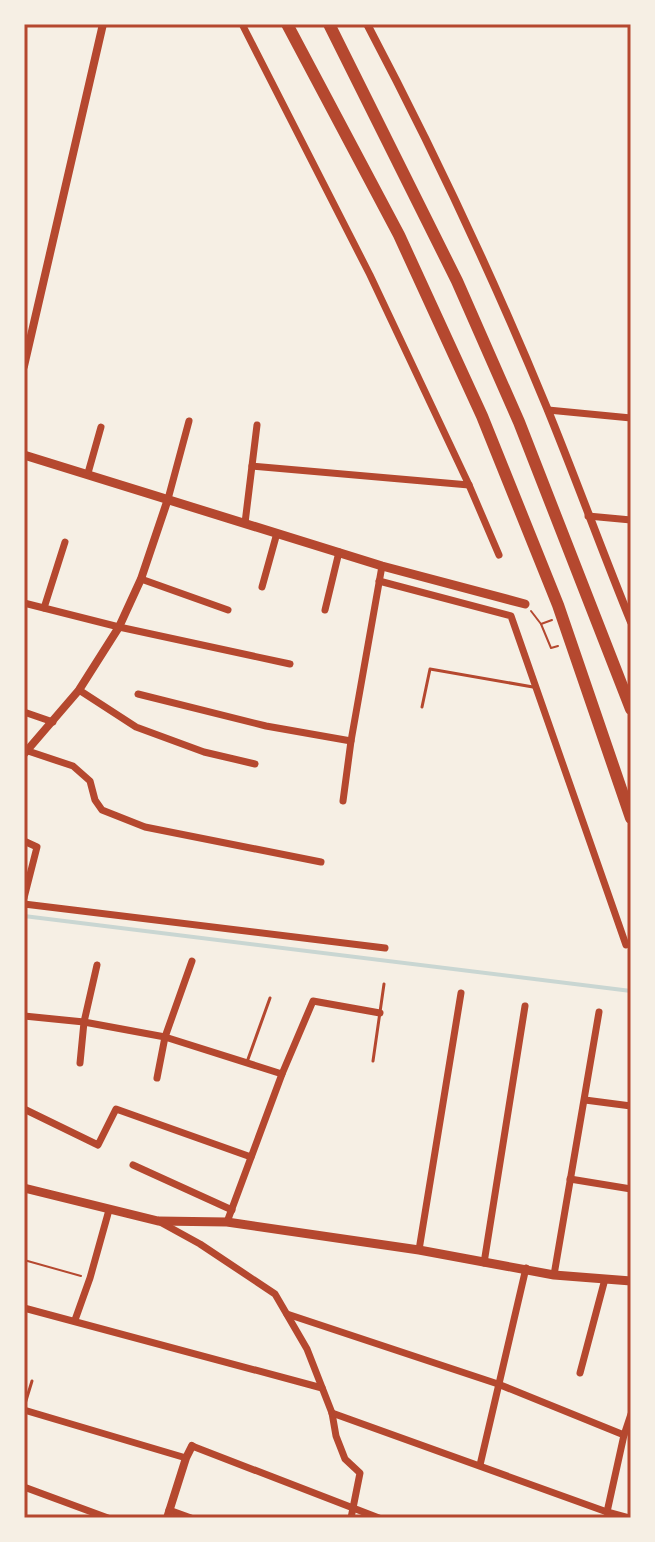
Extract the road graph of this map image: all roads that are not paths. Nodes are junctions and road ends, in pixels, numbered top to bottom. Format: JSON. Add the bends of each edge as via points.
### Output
{"nodes":[{"id":1,"x":103,"y":24,"type":"edge"},
{"id":2,"x":242,"y":24,"type":"edge"},
{"id":3,"x":287,"y":24,"type":"edge"},
{"id":4,"x":329,"y":24,"type":"edge"},
{"id":5,"x":367,"y":24,"type":"edge"},
{"id":6,"x":24,"y":366,"type":"edge"},
{"id":7,"x":548,"y":410,"type":"junction"},
{"id":8,"x":631,"y":418,"type":"edge"},
{"id":9,"x":189,"y":421,"type":"dead end"},
{"id":10,"x":257,"y":425,"type":"dead end"},
{"id":11,"x":101,"y":427,"type":"dead end"},
{"id":12,"x":24,"y":455,"type":"edge"},
{"id":13,"x":252,"y":466,"type":"junction"},
{"id":14,"x":88,"y":473,"type":"junction"},
{"id":15,"x":469,"y":485,"type":"junction"},
{"id":16,"x":168,"y":499,"type":"junction"},
{"id":17,"x":588,"y":516,"type":"junction"},
{"id":18,"x":631,"y":520,"type":"edge"},
{"id":19,"x":245,"y":523,"type":"junction"},
{"id":20,"x":277,"y":533,"type":"junction"},
{"id":21,"x":65,"y":542,"type":"dead end"},
{"id":22,"x":339,"y":552,"type":"junction"},
{"id":23,"x":499,"y":555,"type":"dead end"},
{"id":24,"x":382,"y":566,"type":"junction"},
{"id":25,"x":141,"y":579,"type":"junction"},
{"id":26,"x":379,"y":581,"type":"junction"},
{"id":27,"x":262,"y":587,"type":"dead end"},
{"id":28,"x":24,"y":603,"type":"edge"},
{"id":29,"x":525,"y":604,"type":"road end"},
{"id":30,"x":44,"y":608,"type":"junction"},
{"id":31,"x":228,"y":610,"type":"dead end"},
{"id":32,"x":325,"y":610,"type":"dead end"},
{"id":33,"x":631,"y":622,"type":"edge"},
{"id":34,"x":119,"y":627,"type":"junction"},
{"id":35,"x":290,"y":664,"type":"dead end"},
{"id":36,"x":536,"y":688,"type":"junction"},
{"id":37,"x":79,"y":690,"type":"junction"},
{"id":38,"x":138,"y":694,"type":"dead end"},
{"id":39,"x":422,"y":707,"type":"dead end"},
{"id":40,"x":631,"y":709,"type":"edge"},
{"id":41,"x":24,"y":712,"type":"edge"},
{"id":42,"x":53,"y":722,"type":"junction"},
{"id":43,"x":351,"y":741,"type":"junction"},
{"id":44,"x":26,"y":752,"type":"edge"},
{"id":45,"x":255,"y":764,"type":"dead end"},
{"id":46,"x":343,"y":801,"type":"dead end"},
{"id":47,"x":631,"y":818,"type":"edge"},
{"id":48,"x":24,"y":841,"type":"edge"},
{"id":49,"x":321,"y":862,"type":"dead end"},
{"id":50,"x":24,"y":898,"type":"edge"},
{"id":51,"x":24,"y":904,"type":"edge"},
{"id":52,"x":626,"y":945,"type":"dead end"},
{"id":53,"x":385,"y":948,"type":"dead end"},
{"id":54,"x":192,"y":961,"type":"dead end"},
{"id":55,"x":97,"y":965,"type":"dead end"},
{"id":56,"x":384,"y":984,"type":"dead end"},
{"id":57,"x":461,"y":993,"type":"dead end"},
{"id":58,"x":270,"y":998,"type":"dead end"},
{"id":59,"x":525,"y":1006,"type":"dead end"},
{"id":60,"x":599,"y":1012,"type":"dead end"},
{"id":61,"x":380,"y":1013,"type":"junction"},
{"id":62,"x":24,"y":1016,"type":"edge"},
{"id":63,"x":84,"y":1022,"type":"junction"},
{"id":64,"x":165,"y":1037,"type":"junction"},
{"id":65,"x":373,"y":1061,"type":"dead end"},
{"id":66,"x":247,"y":1062,"type":"junction"},
{"id":67,"x":80,"y":1063,"type":"dead end"},
{"id":68,"x":282,"y":1074,"type":"junction"},
{"id":69,"x":157,"y":1078,"type":"dead end"},
{"id":70,"x":585,"y":1100,"type":"junction"},
{"id":71,"x":631,"y":1106,"type":"edge"},
{"id":72,"x":24,"y":1109,"type":"edge"},
{"id":73,"x":251,"y":1157,"type":"junction"},
{"id":74,"x":133,"y":1165,"type":"dead end"},
{"id":75,"x":570,"y":1179,"type":"junction"},
{"id":76,"x":24,"y":1188,"type":"edge"},
{"id":77,"x":631,"y":1189,"type":"edge"},
{"id":78,"x":109,"y":1210,"type":"junction"},
{"id":79,"x":232,"y":1210,"type":"junction"},
{"id":80,"x":158,"y":1221,"type":"junction"},
{"id":81,"x":227,"y":1222,"type":"junction"},
{"id":82,"x":419,"y":1250,"type":"junction"},
{"id":83,"x":484,"y":1263,"type":"junction"},
{"id":84,"x":526,"y":1268,"type":"junction"},
{"id":85,"x":554,"y":1275,"type":"junction"},
{"id":86,"x":605,"y":1279,"type":"junction"},
{"id":87,"x":631,"y":1281,"type":"edge"},
{"id":88,"x":24,"y":1308,"type":"edge"},
{"id":89,"x":287,"y":1313,"type":"junction"},
{"id":90,"x":75,"y":1320,"type":"junction"},
{"id":91,"x":580,"y":1373,"type":"dead end"},
{"id":92,"x":32,"y":1381,"type":"dead end"},
{"id":93,"x":498,"y":1384,"type":"junction"},
{"id":94,"x":322,"y":1388,"type":"junction"},
{"id":95,"x":24,"y":1408,"type":"edge"},
{"id":96,"x":332,"y":1413,"type":"junction"},
{"id":97,"x":631,"y":1414,"type":"edge"},
{"id":98,"x":624,"y":1435,"type":"junction"},
{"id":99,"x":192,"y":1446,"type":"joint"},
{"id":100,"x":186,"y":1458,"type":"junction"},
{"id":101,"x":480,"y":1465,"type":"junction"},
{"id":102,"x":24,"y":1487,"type":"edge"},
{"id":103,"x":353,"y":1509,"type":"junction"},
{"id":104,"x":607,"y":1512,"type":"junction"},
{"id":105,"x":168,"y":1514,"type":"edge"},
{"id":106,"x":108,"y":1518,"type":"edge"},
{"id":107,"x":191,"y":1518,"type":"edge"},
{"id":108,"x":351,"y":1518,"type":"edge"},
{"id":109,"x":379,"y":1518,"type":"edge"},
{"id":110,"x":629,"y":1518,"type":"edge"}],
"edges":[{"from":1,"to":6,"type":"street"},
{"from":2,"to":15,"type":"street"},
{"from":3,"to":47,"type":"highway","via":[[399,235],[482,416],[558,605]]},
{"from":4,"to":40,"type":"highway","via":[[457,281],[513,407]]},
{"from":5,"to":7,"type":"street","via":[[492,280]]},
{"from":7,"to":8,"type":"street"},
{"from":7,"to":17,"type":"street"},
{"from":9,"to":16,"type":"street"},
{"from":10,"to":13,"type":"street"},
{"from":11,"to":14,"type":"street"},
{"from":12,"to":14,"type":"main road"},
{"from":13,"to":15,"type":"street"},
{"from":13,"to":19,"type":"street"},
{"from":14,"to":16,"type":"main road"},
{"from":15,"to":23,"type":"street"},
{"from":16,"to":19,"type":"main road"},
{"from":16,"to":25,"type":"street"},
{"from":17,"to":18,"type":"street"},
{"from":17,"to":33,"type":"street"},
{"from":19,"to":20,"type":"main road"},
{"from":20,"to":22,"type":"main road"},
{"from":20,"to":27,"type":"street"},
{"from":21,"to":30,"type":"street"},
{"from":22,"to":24,"type":"main road"},
{"from":22,"to":32,"type":"street"},
{"from":24,"to":26,"type":"street"},
{"from":24,"to":29,"type":"main road"},
{"from":25,"to":31,"type":"street"},
{"from":25,"to":34,"type":"street"},
{"from":26,"to":36,"type":"street","via":[[511,616]]},
{"from":26,"to":43,"type":"street"},
{"from":28,"to":30,"type":"street"},
{"from":30,"to":34,"type":"street"},
{"from":34,"to":35,"type":"street"},
{"from":34,"to":37,"type":"street"},
{"from":36,"to":39,"type":"lane","via":[[430,669]]},
{"from":36,"to":52,"type":"street"},
{"from":37,"to":42,"type":"street"},
{"from":37,"to":45,"type":"street","via":[[136,727]]},
{"from":38,"to":43,"type":"street"},
{"from":41,"to":42,"type":"street"},
{"from":42,"to":44,"type":"street"},
{"from":43,"to":46,"type":"street"},
{"from":44,"to":49,"type":"street","via":[[73,766],[90,781],[102,810],[145,827]]},
{"from":48,"to":50,"type":"street","via":[[37,847]]},
{"from":51,"to":53,"type":"street"},
{"from":54,"to":64,"type":"street"},
{"from":55,"to":63,"type":"street"},
{"from":56,"to":61,"type":"lane"},
{"from":57,"to":82,"type":"street"},
{"from":58,"to":66,"type":"lane"},
{"from":59,"to":83,"type":"street"},
{"from":60,"to":70,"type":"street"},
{"from":61,"to":65,"type":"lane"},
{"from":61,"to":68,"type":"street","via":[[313,1001]]},
{"from":62,"to":63,"type":"street"},
{"from":63,"to":64,"type":"street"},
{"from":63,"to":67,"type":"street"},
{"from":64,"to":66,"type":"street"},
{"from":64,"to":69,"type":"street"},
{"from":66,"to":68,"type":"street"},
{"from":68,"to":73,"type":"street"},
{"from":70,"to":71,"type":"street"},
{"from":70,"to":75,"type":"street"},
{"from":72,"to":73,"type":"street","via":[[98,1145],[116,1109]]},
{"from":73,"to":79,"type":"street"},
{"from":74,"to":79,"type":"street"},
{"from":75,"to":77,"type":"street"},
{"from":75,"to":85,"type":"street"},
{"from":76,"to":78,"type":"main road"},
{"from":78,"to":80,"type":"main road"},
{"from":78,"to":90,"type":"street"},
{"from":79,"to":81,"type":"street"},
{"from":80,"to":81,"type":"main road"},
{"from":80,"to":89,"type":"street","via":[[275,1294]]},
{"from":81,"to":82,"type":"main road"},
{"from":82,"to":83,"type":"main road"},
{"from":83,"to":84,"type":"main road"},
{"from":84,"to":85,"type":"main road"},
{"from":84,"to":93,"type":"street"},
{"from":85,"to":86,"type":"main road"},
{"from":86,"to":87,"type":"main road"},
{"from":86,"to":91,"type":"street"},
{"from":88,"to":90,"type":"street"},
{"from":89,"to":93,"type":"street"},
{"from":89,"to":94,"type":"street"},
{"from":90,"to":94,"type":"street"},
{"from":92,"to":95,"type":"lane"},
{"from":93,"to":98,"type":"street"},
{"from":93,"to":101,"type":"street"},
{"from":94,"to":96,"type":"street"},
{"from":95,"to":100,"type":"street"},
{"from":96,"to":101,"type":"street"},
{"from":96,"to":103,"type":"street","via":[[345,1459],[360,1473]]},
{"from":97,"to":98,"type":"street"},
{"from":98,"to":104,"type":"street"},
{"from":99,"to":100,"type":"street"},
{"from":99,"to":103,"type":"street"},
{"from":100,"to":105,"type":"street"},
{"from":101,"to":104,"type":"street"},
{"from":102,"to":106,"type":"street"},
{"from":103,"to":108,"type":"street"},
{"from":103,"to":109,"type":"street"},
{"from":104,"to":110,"type":"street"},
{"from":105,"to":107,"type":"street"}]}
